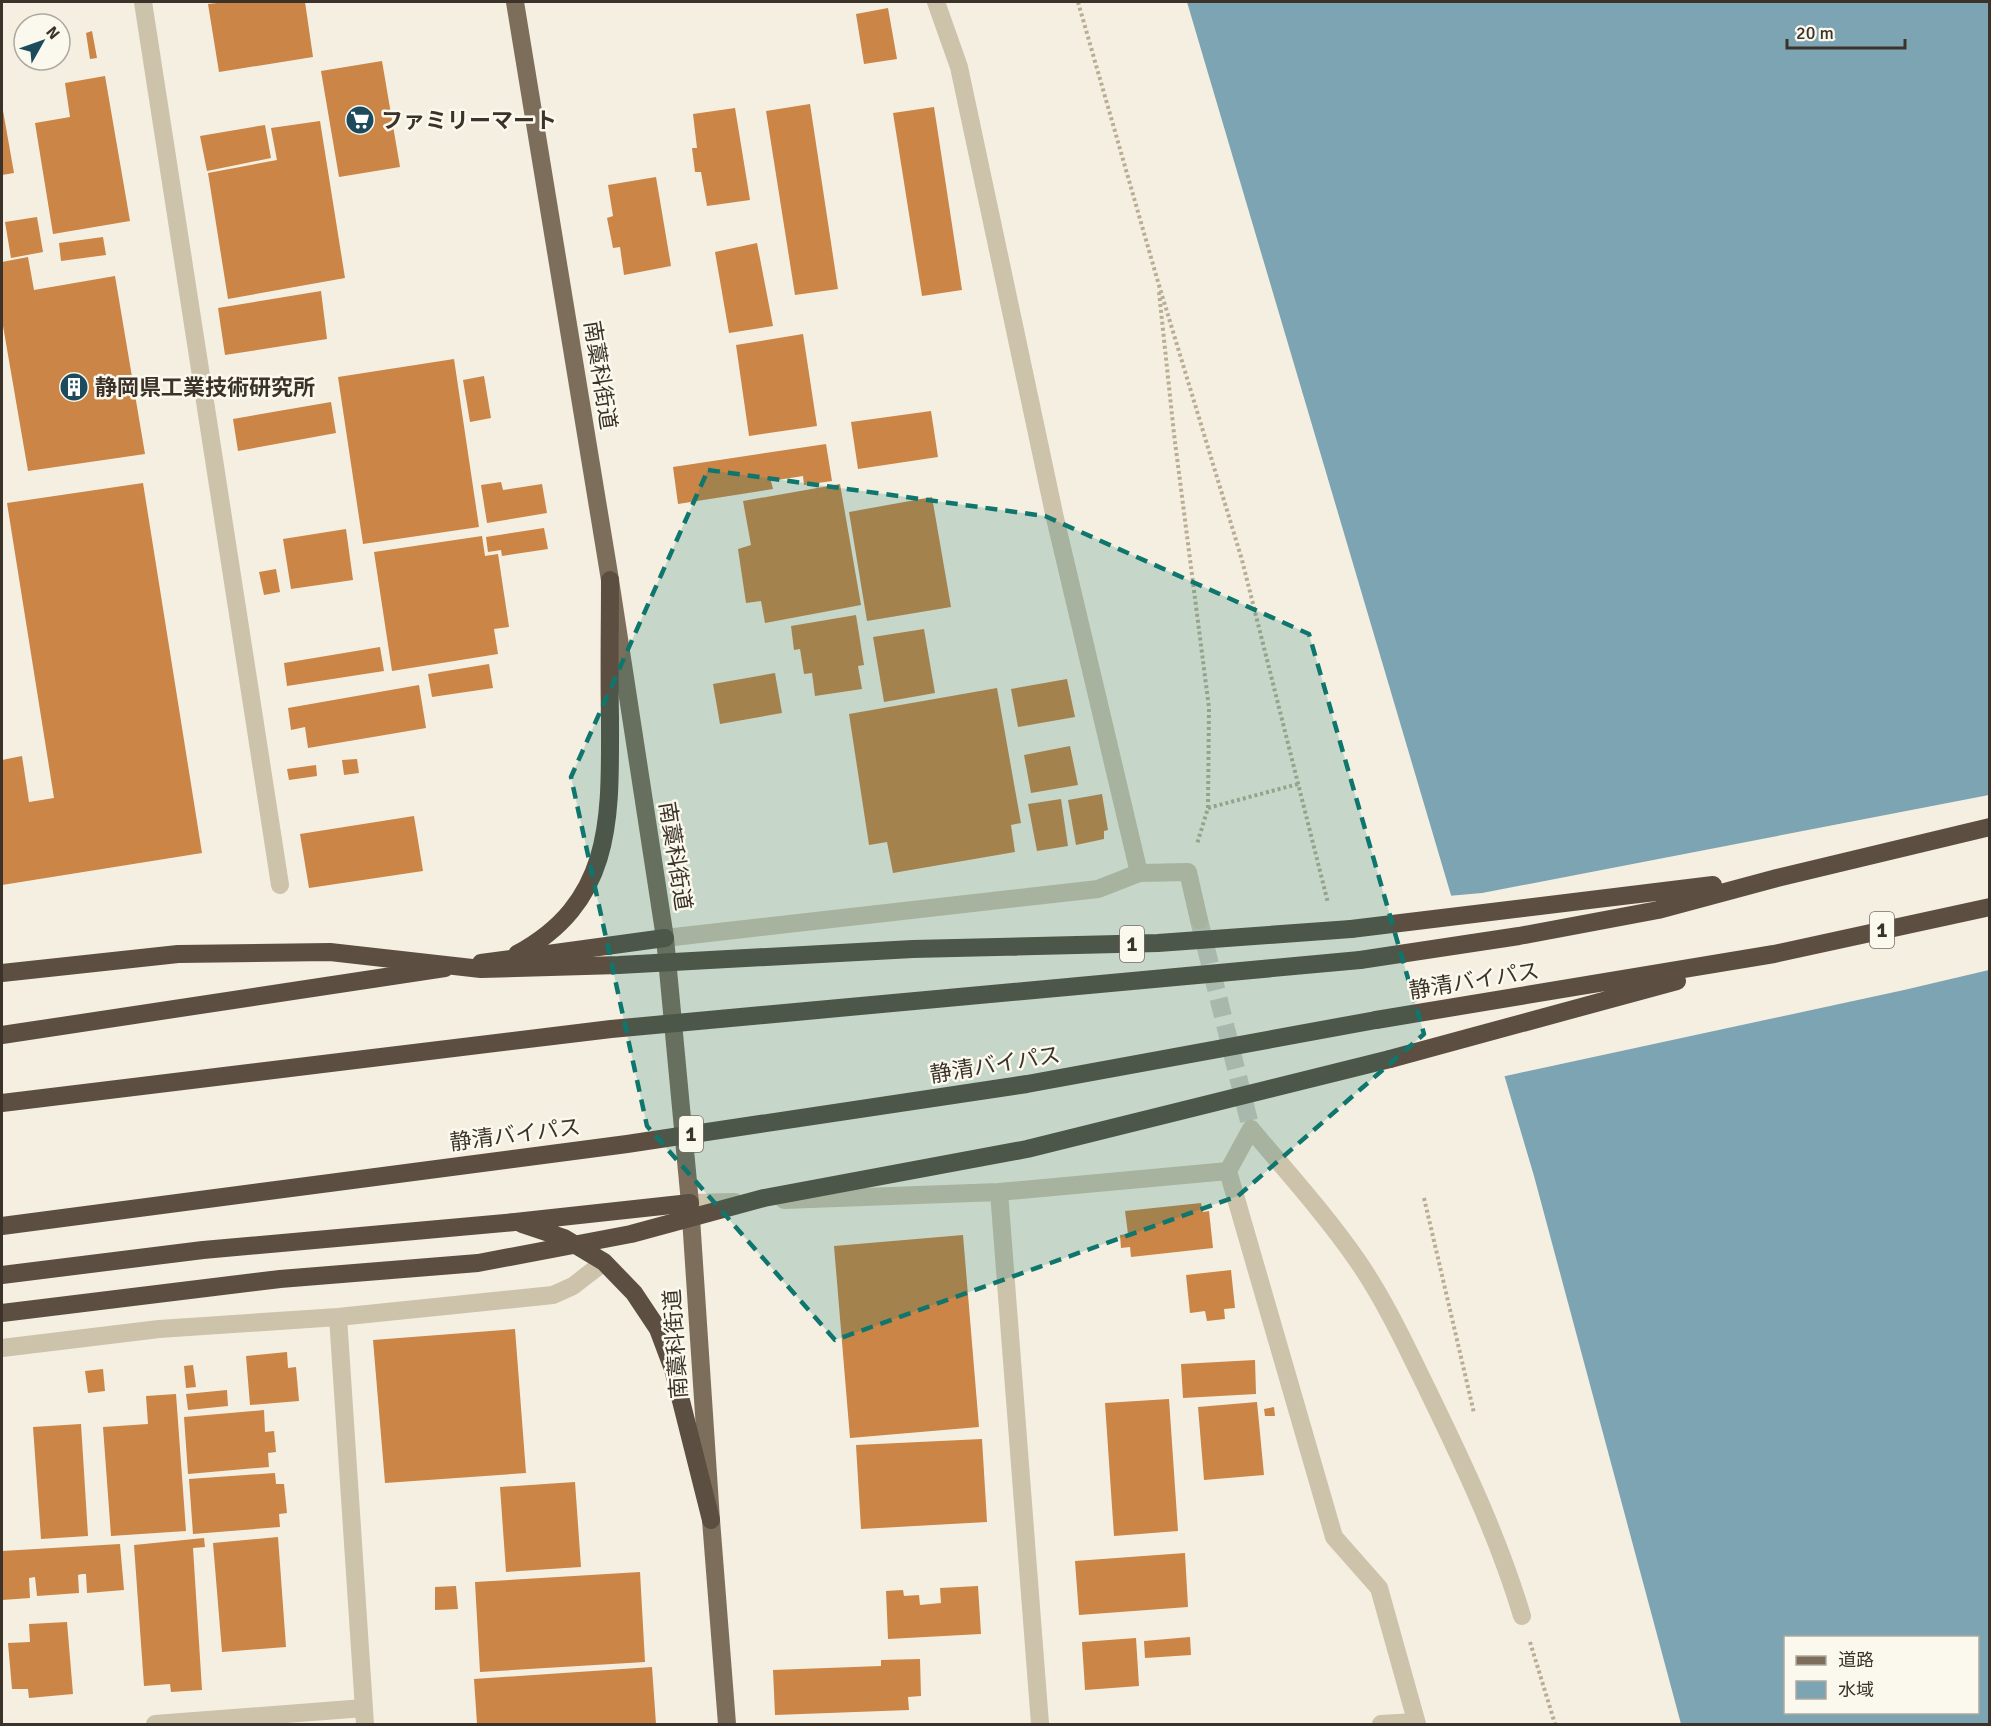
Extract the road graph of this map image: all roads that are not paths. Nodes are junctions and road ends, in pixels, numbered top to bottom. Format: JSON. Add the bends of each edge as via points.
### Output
{"nodes":[{"id":1,"x":143,"y":2,"type":"edge"},
{"id":2,"x":515,"y":2,"type":"edge"},
{"id":3,"x":936,"y":2,"type":"edge"},
{"id":4,"x":610,"y":580,"type":"junction"},
{"id":5,"x":1989,"y":827,"type":"edge"},
{"id":6,"x":1139,"y":873,"type":"junction"},
{"id":7,"x":1777,"y":878,"type":"junction"},
{"id":8,"x":280,"y":885,"type":"dead end"},
{"id":9,"x":1989,"y":907,"type":"edge"},
{"id":10,"x":1199,"y":920,"type":"tunnel mouth"},
{"id":11,"x":665,"y":938,"type":"junction"},
{"id":12,"x":1774,"y":954,"type":"junction"},
{"id":13,"x":507,"y":959,"type":"junction"},
{"id":14,"x":2,"y":974,"type":"edge"},
{"id":15,"x":2,"y":1035,"type":"edge"},
{"id":16,"x":2,"y":1103,"type":"edge"},
{"id":17,"x":1228,"y":1171,"type":"junction"},
{"id":18,"x":999,"y":1192,"type":"junction"},
{"id":19,"x":690,"y":1203,"type":"junction"},
{"id":20,"x":515,"y":1222,"type":"junction"},
{"id":21,"x":2,"y":1226,"type":"edge"},
{"id":22,"x":604,"y":1262,"type":"junction"},
{"id":23,"x":2,"y":1275,"type":"edge"},
{"id":24,"x":2,"y":1313,"type":"edge"},
{"id":25,"x":338,"y":1317,"type":"junction"},
{"id":26,"x":2,"y":1348,"type":"edge"},
{"id":27,"x":711,"y":1520,"type":"junction"},
{"id":28,"x":1522,"y":1616,"type":"dead end"},
{"id":29,"x":365,"y":1716,"type":"edge"},
{"id":30,"x":1416,"y":1723,"type":"edge"},
{"id":31,"x":155,"y":1725,"type":"edge"},
{"id":32,"x":728,"y":1725,"type":"edge"},
{"id":33,"x":1040,"y":1725,"type":"edge"},
{"id":34,"x":1381,"y":1725,"type":"edge"}],
"edges":[{"from":1,"to":8,"type":"street"},
{"from":2,"to":4,"type":"main road","name":"南藁科街道"},
{"from":3,"to":6,"type":"street","via":[[959,67],[1055,518]]},
{"from":4,"to":11,"type":"main road","name":"南藁科街道"},
{"from":4,"to":13,"type":"highway","via":[[610,797],[603,848],[584,895],[562,923],[536,944]]},
{"from":5,"to":7,"type":"highway","name":"静清バイパス","number":"1"},
{"from":6,"to":10,"type":"street","via":[[1188,872]]},
{"from":6,"to":11,"type":"street","via":[[1098,889]]},
{"from":7,"to":14,"type":"highway","number":"1","bridge":true,"via":[[1351,929],[1158,943],[913,949],[619,966],[481,969],[330,952],[178,954]]},
{"from":7,"to":16,"type":"highway","name":"静清バイパス","number":"1","bridge":true,"via":[[1658,910],[1360,960],[610,1029]]},
{"from":9,"to":12,"type":"highway","name":"静清バイパス","number":"1"},
{"from":11,"to":13,"type":"highway"},
{"from":11,"to":19,"type":"main road","name":"南藁科街道"},
{"from":12,"to":21,"type":"highway","name":"静清バイパス","number":"1","bridge":true,"via":[[1376,1020],[1027,1084],[627,1144]]},
{"from":12,"to":24,"type":"highway","number":"1","bridge":true,"via":[[1390,1059],[1038,1147],[764,1198],[631,1234],[478,1263],[280,1279]]},
{"from":13,"to":15,"type":"highway"},
{"from":17,"to":18,"type":"street"},
{"from":17,"to":28,"type":"street","via":[[1251,1129],[1358,1261],[1392,1317],[1444,1424],[1507,1568]]},
{"from":17,"to":30,"type":"street","via":[[1334,1537],[1379,1588]]},
{"from":18,"to":19,"type":"street"},
{"from":18,"to":33,"type":"street"},
{"from":19,"to":20,"type":"highway"},
{"from":19,"to":27,"type":"main road","name":"南藁科街道"},
{"from":20,"to":22,"type":"highway","via":[[564,1238]]},
{"from":20,"to":23,"type":"highway","via":[[203,1250]]},
{"from":22,"to":25,"type":"street","via":[[573,1286],[553,1295]]},
{"from":22,"to":27,"type":"highway","via":[[634,1293],[658,1329],[673,1369]]},
{"from":25,"to":26,"type":"street","via":[[159,1329]]},
{"from":25,"to":29,"type":"street"},
{"from":27,"to":32,"type":"main road","name":"南藁科街道"},
{"from":29,"to":31,"type":"street"},
{"from":30,"to":34,"type":"street"}]}
